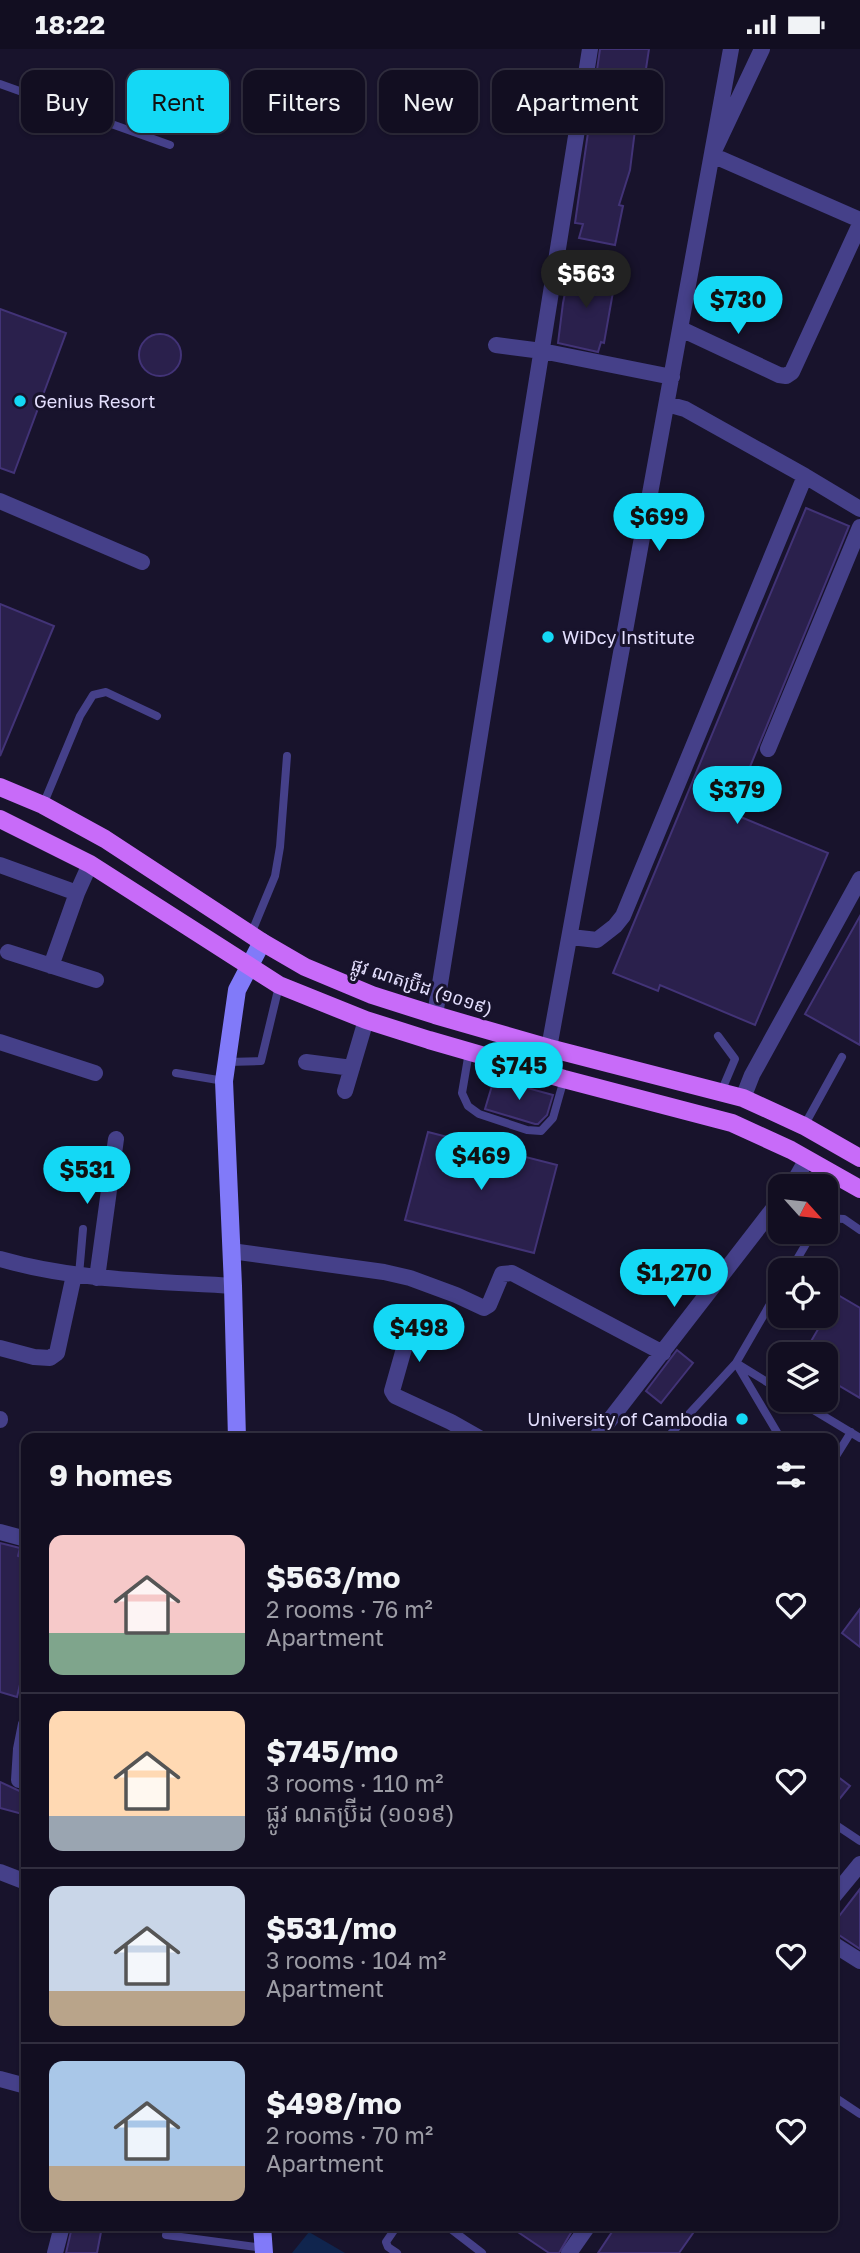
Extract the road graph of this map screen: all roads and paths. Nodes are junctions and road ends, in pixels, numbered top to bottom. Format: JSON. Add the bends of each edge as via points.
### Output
{"nodes":[{"id":1,"x":590,"y":49,"type":"edge"},
{"id":2,"x":731,"y":49,"type":"edge"},
{"id":3,"x":762,"y":49,"type":"edge"},
{"id":4,"x":0,"y":84,"type":"edge"},
{"id":5,"x":170,"y":145,"type":"dead end"},
{"id":6,"x":712,"y":155,"type":"junction"},
{"id":7,"x":860,"y":222,"type":"edge"},
{"id":8,"x":681,"y":329,"type":"junction"},
{"id":9,"x":496,"y":345,"type":"dead end"},
{"id":10,"x":542,"y":351,"type":"junction"},
{"id":11,"x":672,"y":377,"type":"junction"},
{"id":12,"x":667,"y":404,"type":"junction"},
{"id":13,"x":805,"y":476,"type":"junction"},
{"id":14,"x":0,"y":501,"type":"edge"},
{"id":15,"x":860,"y":509,"type":"edge"},
{"id":16,"x":860,"y":527,"type":"edge"},
{"id":17,"x":142,"y":562,"type":"dead end"},
{"id":18,"x":157,"y":716,"type":"dead end"},
{"id":19,"x":768,"y":749,"type":"dead end"},
{"id":20,"x":287,"y":756,"type":"dead end"},
{"id":21,"x":0,"y":787,"type":"edge"},
{"id":22,"x":43,"y":805,"type":"junction"},
{"id":23,"x":0,"y":819,"type":"edge"},
{"id":24,"x":0,"y":865,"type":"edge"},
{"id":25,"x":90,"y":865,"type":"junction"},
{"id":26,"x":860,"y":879,"type":"edge"},
{"id":27,"x":76,"y":893,"type":"junction"},
{"id":28,"x":571,"y":937,"type":"junction"},
{"id":29,"x":257,"y":938,"type":"junction"},
{"id":30,"x":8,"y":952,"type":"dead end"},
{"id":31,"x":51,"y":966,"type":"junction"},
{"id":32,"x":248,"y":966,"type":"junction"},
{"id":33,"x":96,"y":981,"type":"dead end"},
{"id":34,"x":279,"y":985,"type":"junction"},
{"id":35,"x":435,"y":1014,"type":"junction"},
{"id":36,"x":366,"y":1020,"type":"junction"},
{"id":37,"x":718,"y":1036,"type":"dead end"},
{"id":38,"x":0,"y":1042,"type":"edge"},
{"id":39,"x":549,"y":1048,"type":"junction"},
{"id":40,"x":469,"y":1052,"type":"junction"},
{"id":41,"x":842,"y":1057,"type":"dead end"},
{"id":42,"x":225,"y":1062,"type":"junction"},
{"id":43,"x":306,"y":1062,"type":"dead end"},
{"id":44,"x":352,"y":1068,"type":"junction"},
{"id":45,"x":95,"y":1073,"type":"dead end"},
{"id":46,"x":176,"y":1073,"type":"dead end"},
{"id":47,"x":564,"y":1079,"type":"junction"},
{"id":48,"x":224,"y":1081,"type":"junction"},
{"id":49,"x":345,"y":1091,"type":"dead end"},
{"id":50,"x":721,"y":1092,"type":"junction"},
{"id":51,"x":743,"y":1098,"type":"junction"},
{"id":52,"x":804,"y":1126,"type":"junction"},
{"id":53,"x":116,"y":1139,"type":"dead end"},
{"id":54,"x":860,"y":1158,"type":"edge"},
{"id":55,"x":807,"y":1159,"type":"junction"},
{"id":56,"x":798,"y":1174,"type":"edge"},
{"id":57,"x":860,"y":1189,"type":"edge"},
{"id":58,"x":768,"y":1216,"type":"edge"},
{"id":59,"x":838,"y":1219,"type":"edge"},
{"id":60,"x":83,"y":1229,"type":"dead end"},
{"id":61,"x":860,"y":1230,"type":"edge"},
{"id":62,"x":231,"y":1251,"type":"junction"},
{"id":63,"x":0,"y":1259,"type":"edge"},
{"id":64,"x":76,"y":1275,"type":"junction"},
{"id":65,"x":97,"y":1278,"type":"junction"},
{"id":66,"x":233,"y":1286,"type":"junction"},
{"id":67,"x":768,"y":1308,"type":"edge"},
{"id":68,"x":407,"y":1338,"type":"dead end"},
{"id":69,"x":0,"y":1348,"type":"edge"},
{"id":70,"x":663,"y":1353,"type":"junction"},
{"id":71,"x":736,"y":1363,"type":"junction"},
{"id":72,"x":768,"y":1383,"type":"edge"},
{"id":73,"x":817,"y":1412,"type":"edge"},
{"id":74,"x":850,"y":1432,"type":"junction"},
{"id":75,"x":237,"y":1433,"type":"edge"},
{"id":76,"x":470,"y":1433,"type":"edge"},
{"id":77,"x":600,"y":1433,"type":"edge"},
{"id":78,"x":672,"y":1433,"type":"edge"},
{"id":79,"x":777,"y":1433,"type":"edge"},
{"id":80,"x":860,"y":1438,"type":"edge"},
{"id":81,"x":838,"y":1452,"type":"edge"},
{"id":82,"x":0,"y":1532,"type":"edge"},
{"id":83,"x":21,"y":1538,"type":"edge"},
{"id":84,"x":21,"y":1749,"type":"edge"},
{"id":85,"x":19,"y":1780,"type":"dead end"},
{"id":86,"x":838,"y":1826,"type":"edge"},
{"id":87,"x":860,"y":1841,"type":"edge"},
{"id":88,"x":860,"y":1864,"type":"edge"},
{"id":89,"x":0,"y":1872,"type":"edge"},
{"id":90,"x":21,"y":1880,"type":"edge"},
{"id":91,"x":838,"y":1891,"type":"edge"},
{"id":92,"x":838,"y":1947,"type":"edge"},
{"id":93,"x":860,"y":1961,"type":"edge"},
{"id":94,"x":0,"y":2079,"type":"edge"},
{"id":95,"x":21,"y":2085,"type":"edge"},
{"id":96,"x":838,"y":2099,"type":"edge"},
{"id":97,"x":860,"y":2114,"type":"edge"},
{"id":98,"x":61,"y":2231,"type":"edge"},
{"id":99,"x":262,"y":2231,"type":"edge"},
{"id":100,"x":394,"y":2231,"type":"edge"},
{"id":101,"x":453,"y":2231,"type":"edge"},
{"id":102,"x":584,"y":2231,"type":"edge"},
{"id":103,"x":166,"y":2235,"type":"dead end"},
{"id":104,"x":264,"y":2251,"type":"edge"},
{"id":105,"x":55,"y":2253,"type":"edge"},
{"id":106,"x":397,"y":2253,"type":"edge"},
{"id":107,"x":482,"y":2253,"type":"edge"},
{"id":108,"x":569,"y":2253,"type":"edge"}],
"edges":[{"from":1,"to":10,"type":"street"},
{"from":2,"to":6,"type":"street"},
{"from":3,"to":6,"type":"street"},
{"from":4,"to":5,"type":"lane"},
{"from":6,"to":7,"type":"street"},
{"from":6,"to":8,"type":"street"},
{"from":7,"to":8,"type":"street","via":[[792,372],[786,376]]},
{"from":8,"to":11,"type":"street"},
{"from":9,"to":10,"type":"street"},
{"from":10,"to":11,"type":"street"},
{"from":10,"to":35,"type":"street"},
{"from":11,"to":12,"type":"street"},
{"from":12,"to":13,"type":"street","via":[[685,409]]},
{"from":12,"to":28,"type":"street"},
{"from":13,"to":15,"type":"street"},
{"from":13,"to":28,"type":"street","via":[[622,916],[597,940]]},
{"from":14,"to":17,"type":"street"},
{"from":16,"to":19,"type":"street"},
{"from":18,"to":22,"type":"lane","via":[[106,692],[93,695]]},
{"from":20,"to":29,"type":"lane","via":[[281,846]]},
{"from":21,"to":22,"type":"main road","name":"ផ្លូវ ណតប្រ៊ីដ (១០១៩)"},
{"from":22,"to":29,"type":"main road","name":"ផ្លូវ ណតប្រ៊ីដ (១០១៩)","via":[[140,860]]},
{"from":23,"to":25,"type":"main road"},
{"from":24,"to":27,"type":"street"},
{"from":25,"to":27,"type":"street"},
{"from":25,"to":32,"type":"main road"},
{"from":26,"to":51,"type":"street"},
{"from":27,"to":31,"type":"street"},
{"from":28,"to":39,"type":"street"},
{"from":29,"to":32,"type":"street"},
{"from":29,"to":35,"type":"main road","name":"ផ្លូវ ណតប្រ៊ីដ (១០១៩)","via":[[305,967]]},
{"from":30,"to":31,"type":"street"},
{"from":31,"to":33,"type":"street"},
{"from":32,"to":34,"type":"main road"},
{"from":32,"to":42,"type":"street","via":[[237,990]]},
{"from":34,"to":36,"type":"main road"},
{"from":34,"to":42,"type":"lane","via":[[261,1061]]},
{"from":35,"to":39,"type":"main road","name":"ផ្លូវ ណតប្រ៊ីដ (១០១៩)"},
{"from":36,"to":40,"type":"main road"},
{"from":36,"to":44,"type":"street"},
{"from":37,"to":50,"type":"lane","via":[[735,1059]]},
{"from":38,"to":45,"type":"street"},
{"from":39,"to":50,"type":"main road","name":"ផ្លូវ ណតប្រ៊ីដ (១០១៩)"},
{"from":40,"to":47,"type":"main road"},
{"from":40,"to":47,"type":"lane","via":[[462,1093],[468,1106],[527,1129],[541,1131],[553,1118]]},
{"from":41,"to":52,"type":"lane"},
{"from":42,"to":48,"type":"street"},
{"from":43,"to":44,"type":"street"},
{"from":44,"to":49,"type":"street"},
{"from":46,"to":48,"type":"lane"},
{"from":47,"to":55,"type":"main road","via":[[732,1123]]},
{"from":48,"to":62,"type":"street"},
{"from":50,"to":51,"type":"main road","name":"ផ្លូវ ណតប្រ៊ីដ (១០១៩)"},
{"from":51,"to":52,"type":"main road","name":"ផ្លូវ ណតប្រ៊ីដ (១០១៩)"},
{"from":52,"to":54,"type":"main road","name":"ផ្លូវ ណតប្រ៊ីដ (១០១៩)"},
{"from":53,"to":65,"type":"street"},
{"from":55,"to":56,"type":"street"},
{"from":55,"to":57,"type":"main road"},
{"from":58,"to":70,"type":"street"},
{"from":59,"to":61,"type":"lane"},
{"from":60,"to":64,"type":"lane"},
{"from":62,"to":66,"type":"street"},
{"from":62,"to":70,"type":"street","via":[[411,1278],[484,1308],[502,1274],[512,1273]]},
{"from":63,"to":64,"type":"street"},
{"from":64,"to":65,"type":"street"},
{"from":64,"to":69,"type":"street","via":[[57,1353],[50,1358],[34,1357]]},
{"from":65,"to":66,"type":"street"},
{"from":66,"to":75,"type":"street"},
{"from":67,"to":71,"type":"lane"},
{"from":68,"to":76,"type":"street","via":[[392,1391],[395,1396]]},
{"from":70,"to":77,"type":"street"},
{"from":71,"to":72,"type":"lane"},
{"from":71,"to":78,"type":"lane"},
{"from":71,"to":79,"type":"lane"},
{"from":73,"to":74,"type":"lane"},
{"from":74,"to":80,"type":"lane"},
{"from":74,"to":81,"type":"lane"},
{"from":82,"to":83,"type":"street"},
{"from":84,"to":85,"type":"street"},
{"from":86,"to":87,"type":"lane"},
{"from":88,"to":91,"type":"street"},
{"from":89,"to":90,"type":"street"},
{"from":92,"to":93,"type":"street"},
{"from":94,"to":95,"type":"street"},
{"from":96,"to":97,"type":"lane"},
{"from":98,"to":105,"type":"street"},
{"from":99,"to":104,"type":"street"},
{"from":100,"to":106,"type":"lane","via":[[386,2242]]},
{"from":101,"to":107,"type":"lane"},
{"from":102,"to":108,"type":"street"},
{"from":103,"to":104,"type":"lane"}]}
